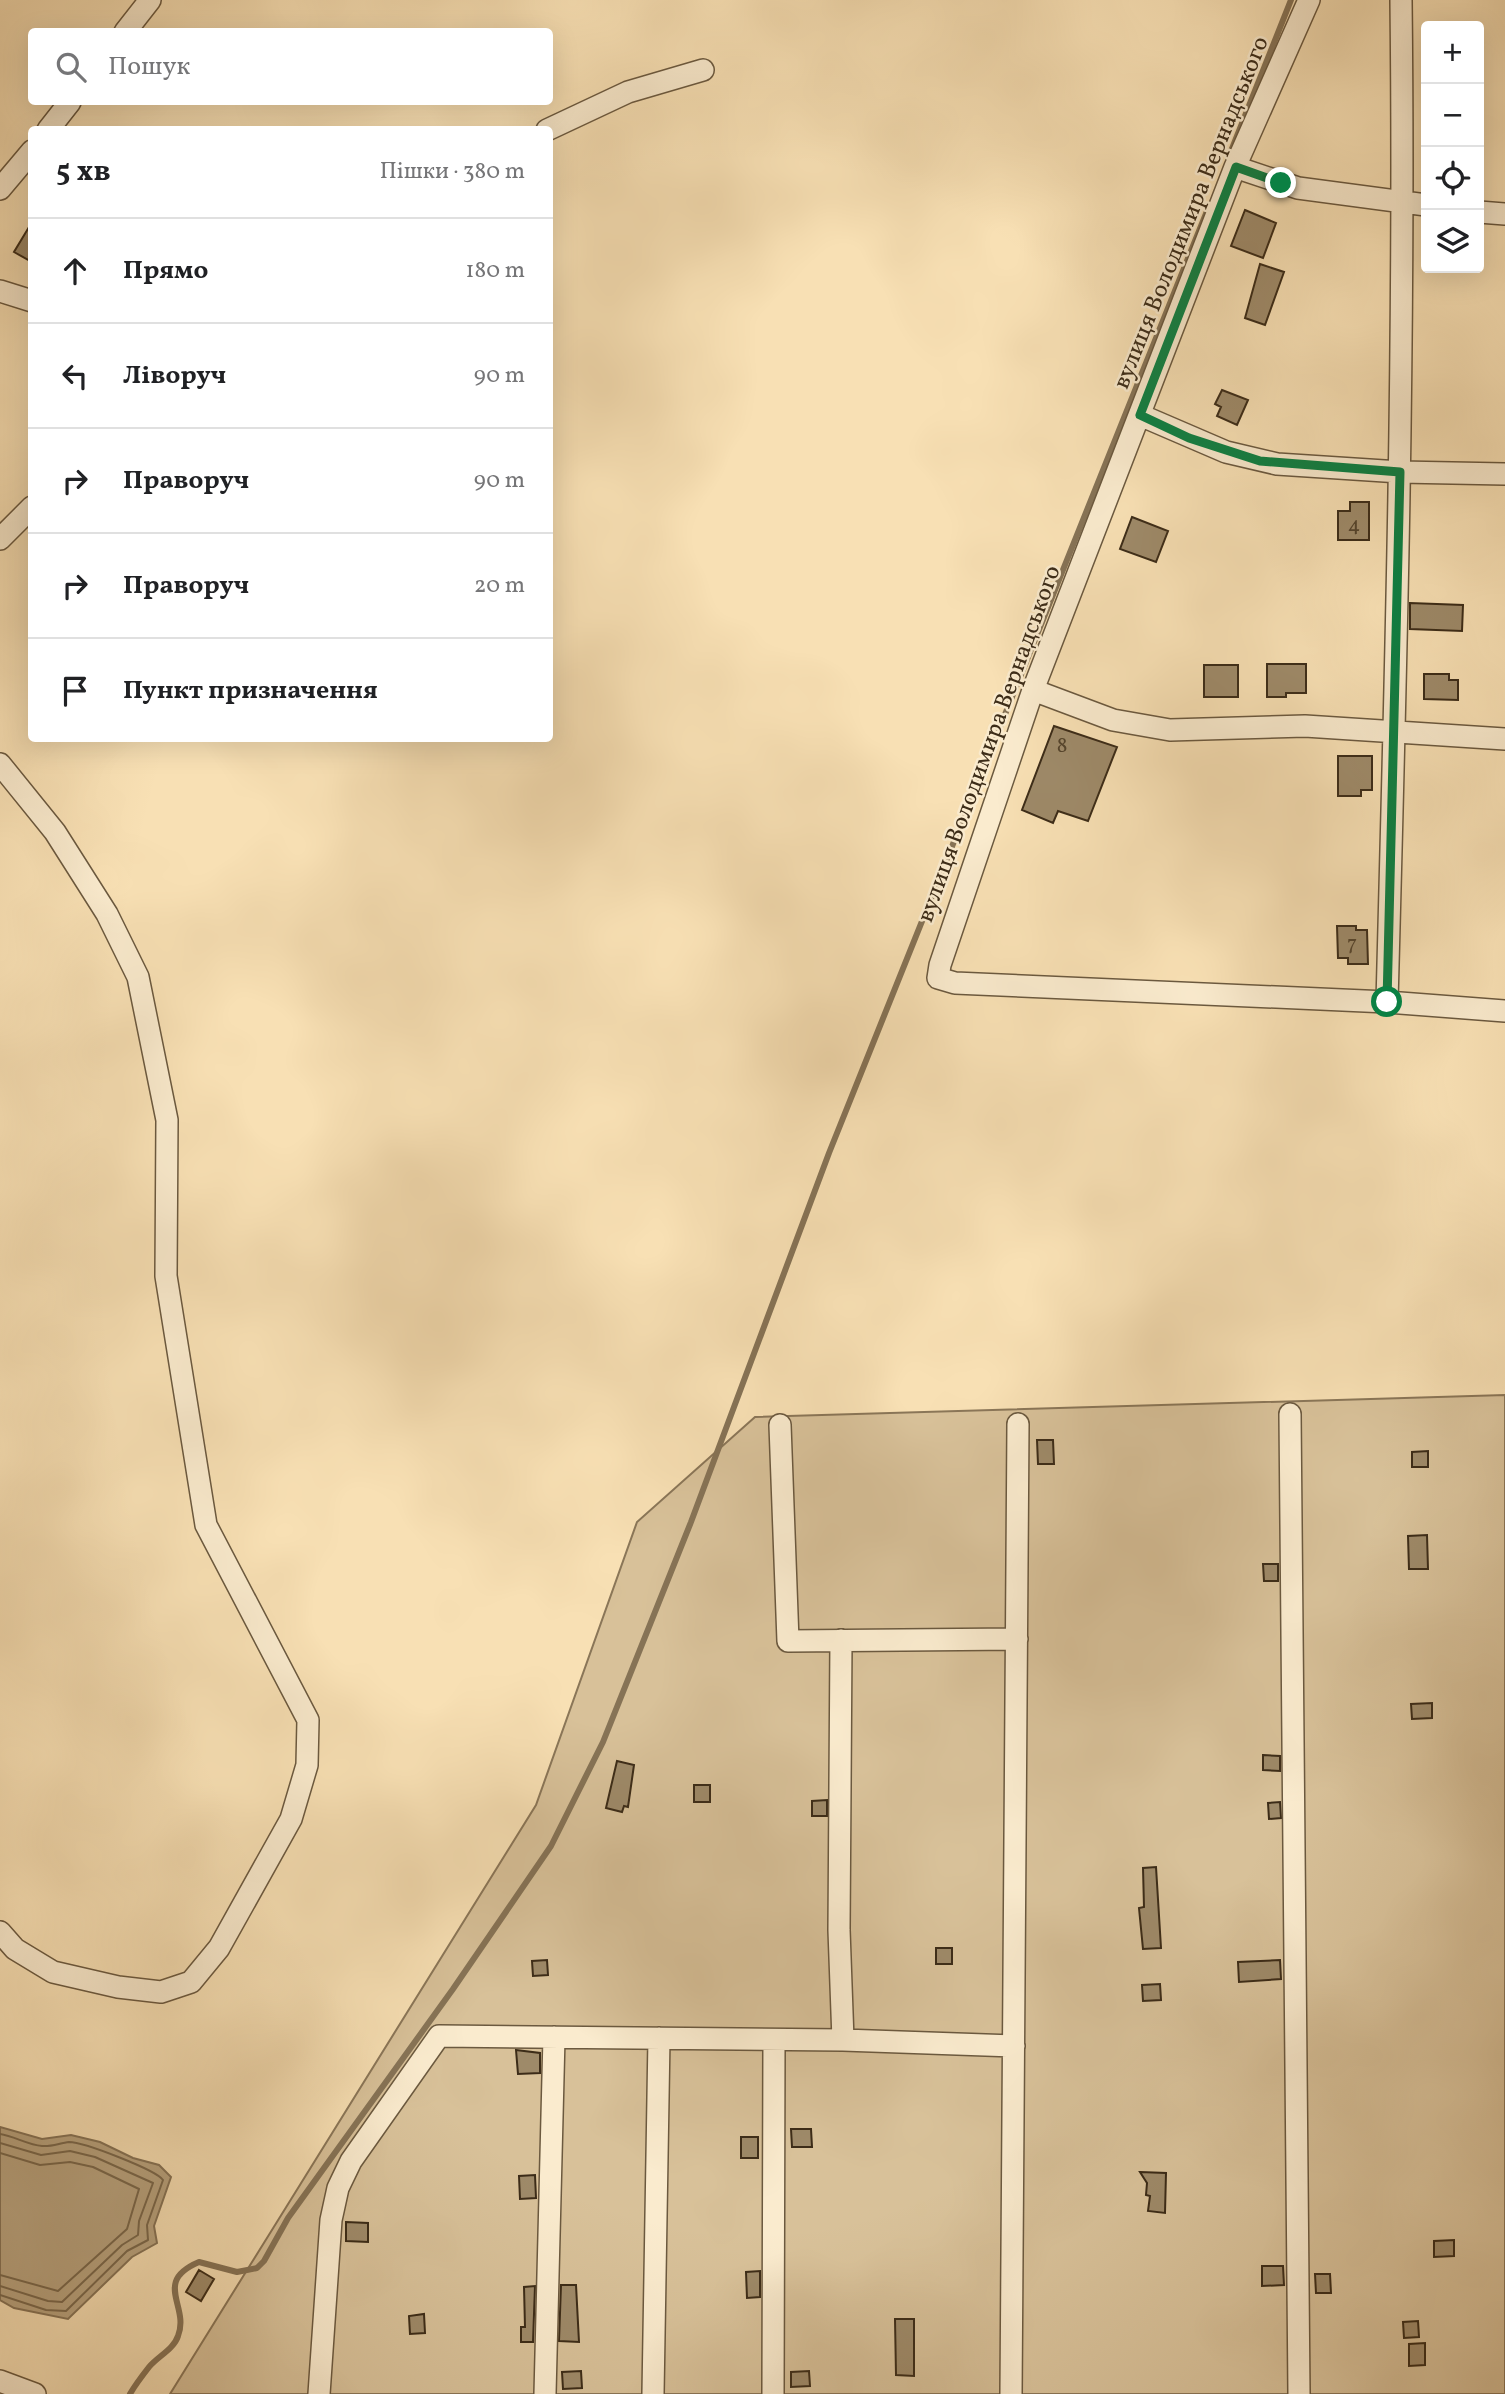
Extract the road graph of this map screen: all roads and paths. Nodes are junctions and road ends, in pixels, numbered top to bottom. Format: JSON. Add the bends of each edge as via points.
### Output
{"nodes":[{"id":1,"x":150,"y":0,"type":"edge"},
{"id":2,"x":1309,"y":0,"type":"edge"},
{"id":3,"x":1401,"y":0,"type":"edge"},
{"id":4,"x":128,"y":28,"type":"edge"},
{"id":5,"x":703,"y":70,"type":"dead end"},
{"id":6,"x":68,"y":105,"type":"edge"},
{"id":7,"x":51,"y":126,"type":"edge"},
{"id":8,"x":553,"y":127,"type":"edge"},
{"id":9,"x":28,"y":156,"type":"edge"},
{"id":10,"x":1236,"y":167,"type":"junction"},
{"id":11,"x":0,"y":189,"type":"edge"},
{"id":12,"x":1404,"y":201,"type":"junction"},
{"id":13,"x":1421,"y":204,"type":"edge"},
{"id":14,"x":1484,"y":212,"type":"edge"},
{"id":15,"x":1505,"y":214,"type":"edge"},
{"id":16,"x":0,"y":290,"type":"edge"},
{"id":17,"x":28,"y":300,"type":"edge"},
{"id":18,"x":1140,"y":415,"type":"junction"},
{"id":19,"x":1400,"y":472,"type":"junction"},
{"id":20,"x":1505,"y":474,"type":"edge"},
{"id":21,"x":28,"y":511,"type":"edge"},
{"id":22,"x":0,"y":539,"type":"edge"},
{"id":23,"x":1033,"y":690,"type":"junction"},
{"id":24,"x":1394,"y":733,"type":"junction"},
{"id":25,"x":1505,"y":739,"type":"edge"},
{"id":26,"x":0,"y":764,"type":"edge"},
{"id":27,"x":1387,"y":1002,"type":"junction"},
{"id":28,"x":1505,"y":1011,"type":"edge"},
{"id":29,"x":1290,"y":1414,"type":"dead end"},
{"id":30,"x":1018,"y":1424,"type":"dead end"},
{"id":31,"x":780,"y":1425,"type":"dead end"},
{"id":32,"x":1017,"y":1639,"type":"junction"},
{"id":33,"x":841,"y":1640,"type":"junction"},
{"id":34,"x":0,"y":1932,"type":"edge"},
{"id":35,"x":554,"y":2037,"type":"junction"},
{"id":36,"x":659,"y":2038,"type":"junction"},
{"id":37,"x":774,"y":2040,"type":"junction"},
{"id":38,"x":844,"y":2040,"type":"junction"},
{"id":39,"x":1014,"y":2046,"type":"junction"},
{"id":40,"x":0,"y":2381,"type":"edge"},
{"id":41,"x":35,"y":2394,"type":"edge"},
{"id":42,"x":319,"y":2394,"type":"edge"},
{"id":43,"x":545,"y":2394,"type":"edge"},
{"id":44,"x":653,"y":2394,"type":"edge"},
{"id":45,"x":773,"y":2394,"type":"edge"},
{"id":46,"x":1011,"y":2394,"type":"edge"},
{"id":47,"x":1299,"y":2394,"type":"edge"}],
"edges":[{"from":1,"to":4,"type":"street"},
{"from":2,"to":10,"type":"street","name":"вулиця Володимира Вернадського"},
{"from":3,"to":12,"type":"street"},
{"from":5,"to":8,"type":"street","via":[[628,92]]},
{"from":6,"to":7,"type":"street"},
{"from":9,"to":11,"type":"street"},
{"from":10,"to":12,"type":"street","via":[[1298,188]]},
{"from":10,"to":18,"type":"street","name":"вулиця Володимира Вернадського"},
{"from":12,"to":13,"type":"street"},
{"from":12,"to":19,"type":"street"},
{"from":14,"to":15,"type":"street"},
{"from":16,"to":17,"type":"street"},
{"from":18,"to":19,"type":"street","via":[[1189,438],[1260,461]]},
{"from":18,"to":23,"type":"street","name":"вулиця Володимира Вернадського"},
{"from":19,"to":20,"type":"street"},
{"from":19,"to":24,"type":"street"},
{"from":21,"to":22,"type":"street"},
{"from":23,"to":24,"type":"street","via":[[1113,720],[1170,730],[1305,726]]},
{"from":23,"to":27,"type":"street","name":"вулиця Володимира Вернадського","via":[[940,965],[937,975],[941,981]]},
{"from":24,"to":25,"type":"street"},
{"from":24,"to":27,"type":"street"},
{"from":26,"to":34,"type":"street","via":[[55,832],[107,914],[138,977],[167,1120],[166,1276],[206,1525],[308,1720],[307,1765],[291,1819],[219,1948],[191,1982],[161,1992],[53,1972],[15,1949]]},
{"from":27,"to":28,"type":"street","name":"вулиця Володимира Вернадського"},
{"from":29,"to":47,"type":"street"},
{"from":30,"to":32,"type":"street"},
{"from":31,"to":33,"type":"street","via":[[788,1641]]},
{"from":32,"to":33,"type":"street"},
{"from":32,"to":39,"type":"street"},
{"from":33,"to":38,"type":"street","via":[[839,1930]]},
{"from":35,"to":36,"type":"street"},
{"from":35,"to":42,"type":"street","via":[[439,2036],[351,2161],[338,2188],[331,2220]]},
{"from":35,"to":43,"type":"street"},
{"from":36,"to":37,"type":"street"},
{"from":36,"to":44,"type":"street"},
{"from":37,"to":38,"type":"street"},
{"from":37,"to":45,"type":"street"},
{"from":38,"to":39,"type":"street"},
{"from":39,"to":46,"type":"street"},
{"from":40,"to":41,"type":"street"}]}
